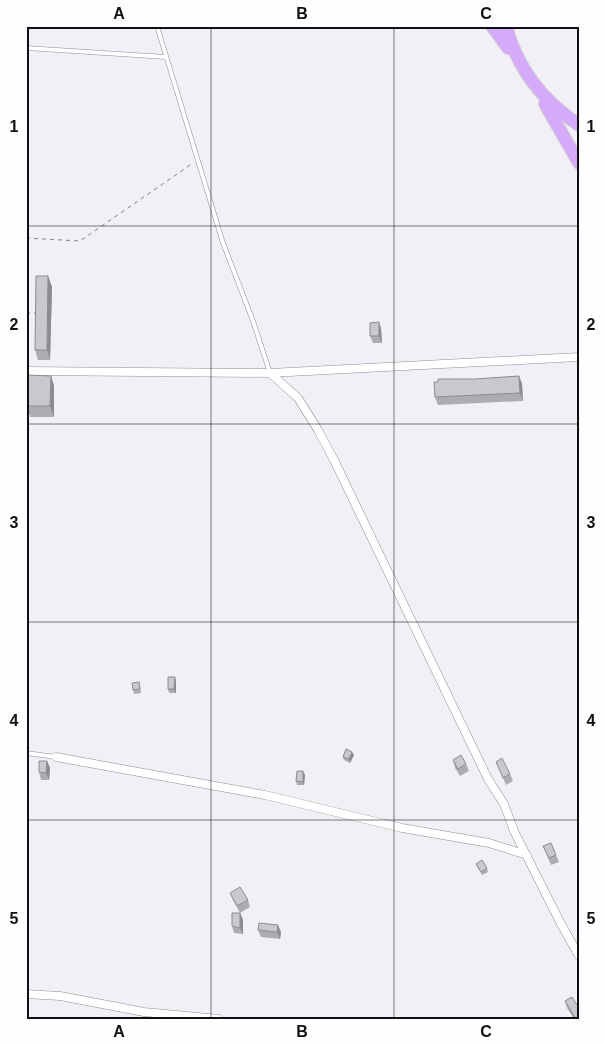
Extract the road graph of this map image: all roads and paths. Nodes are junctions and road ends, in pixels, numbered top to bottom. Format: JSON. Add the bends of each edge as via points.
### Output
{"nodes":[{"id":1,"x":157,"y":26,"type":"edge"},
{"id":2,"x":492,"y":26,"type":"edge"},
{"id":3,"x":506,"y":26,"type":"edge"},
{"id":4,"x":26,"y":48,"type":"edge"},
{"id":5,"x":166,"y":57,"type":"junction"},
{"id":6,"x":522,"y":67,"type":"junction"},
{"id":7,"x":537,"y":88,"type":"junction"},
{"id":8,"x":579,"y":126,"type":"edge"},
{"id":9,"x":198,"y":160,"type":"junction"},
{"id":10,"x":579,"y":162,"type":"edge"},
{"id":11,"x":26,"y":238,"type":"edge"},
{"id":12,"x":26,"y":313,"type":"edge"},
{"id":13,"x":39,"y":313,"type":"edge"},
{"id":14,"x":579,"y":357,"type":"edge"},
{"id":15,"x":26,"y":371,"type":"edge"},
{"id":16,"x":270,"y":372,"type":"junction"},
{"id":17,"x":26,"y":753,"type":"edge"},
{"id":18,"x":56,"y":757,"type":"joint"},
{"id":19,"x":527,"y":855,"type":"junction"},
{"id":20,"x":579,"y":956,"type":"edge"},
{"id":21,"x":26,"y":994,"type":"edge"},
{"id":22,"x":219,"y":1019,"type":"edge"}],
"edges":[{"from":1,"to":5,"type":"lane"},
{"from":2,"to":6,"type":"highway"},
{"from":3,"to":6,"type":"highway"},
{"from":4,"to":5,"type":"lane"},
{"from":5,"to":9,"type":"lane"},
{"from":6,"to":7,"type":"highway"},
{"from":7,"to":8,"type":"highway"},
{"from":7,"to":10,"type":"highway"},
{"from":9,"to":11,"type":"path","via":[[80,241]]},
{"from":9,"to":16,"type":"lane","via":[[223,243]]},
{"from":12,"to":13,"type":"path"},
{"from":14,"to":16,"type":"street"},
{"from":15,"to":16,"type":"street"},
{"from":16,"to":19,"type":"street","via":[[298,398],[334,460]]},
{"from":17,"to":18,"type":"lane"},
{"from":18,"to":19,"type":"street","via":[[265,795],[402,828],[489,843]]},
{"from":19,"to":20,"type":"street"},
{"from":21,"to":22,"type":"street","via":[[60,996],[144,1012]]}]}
